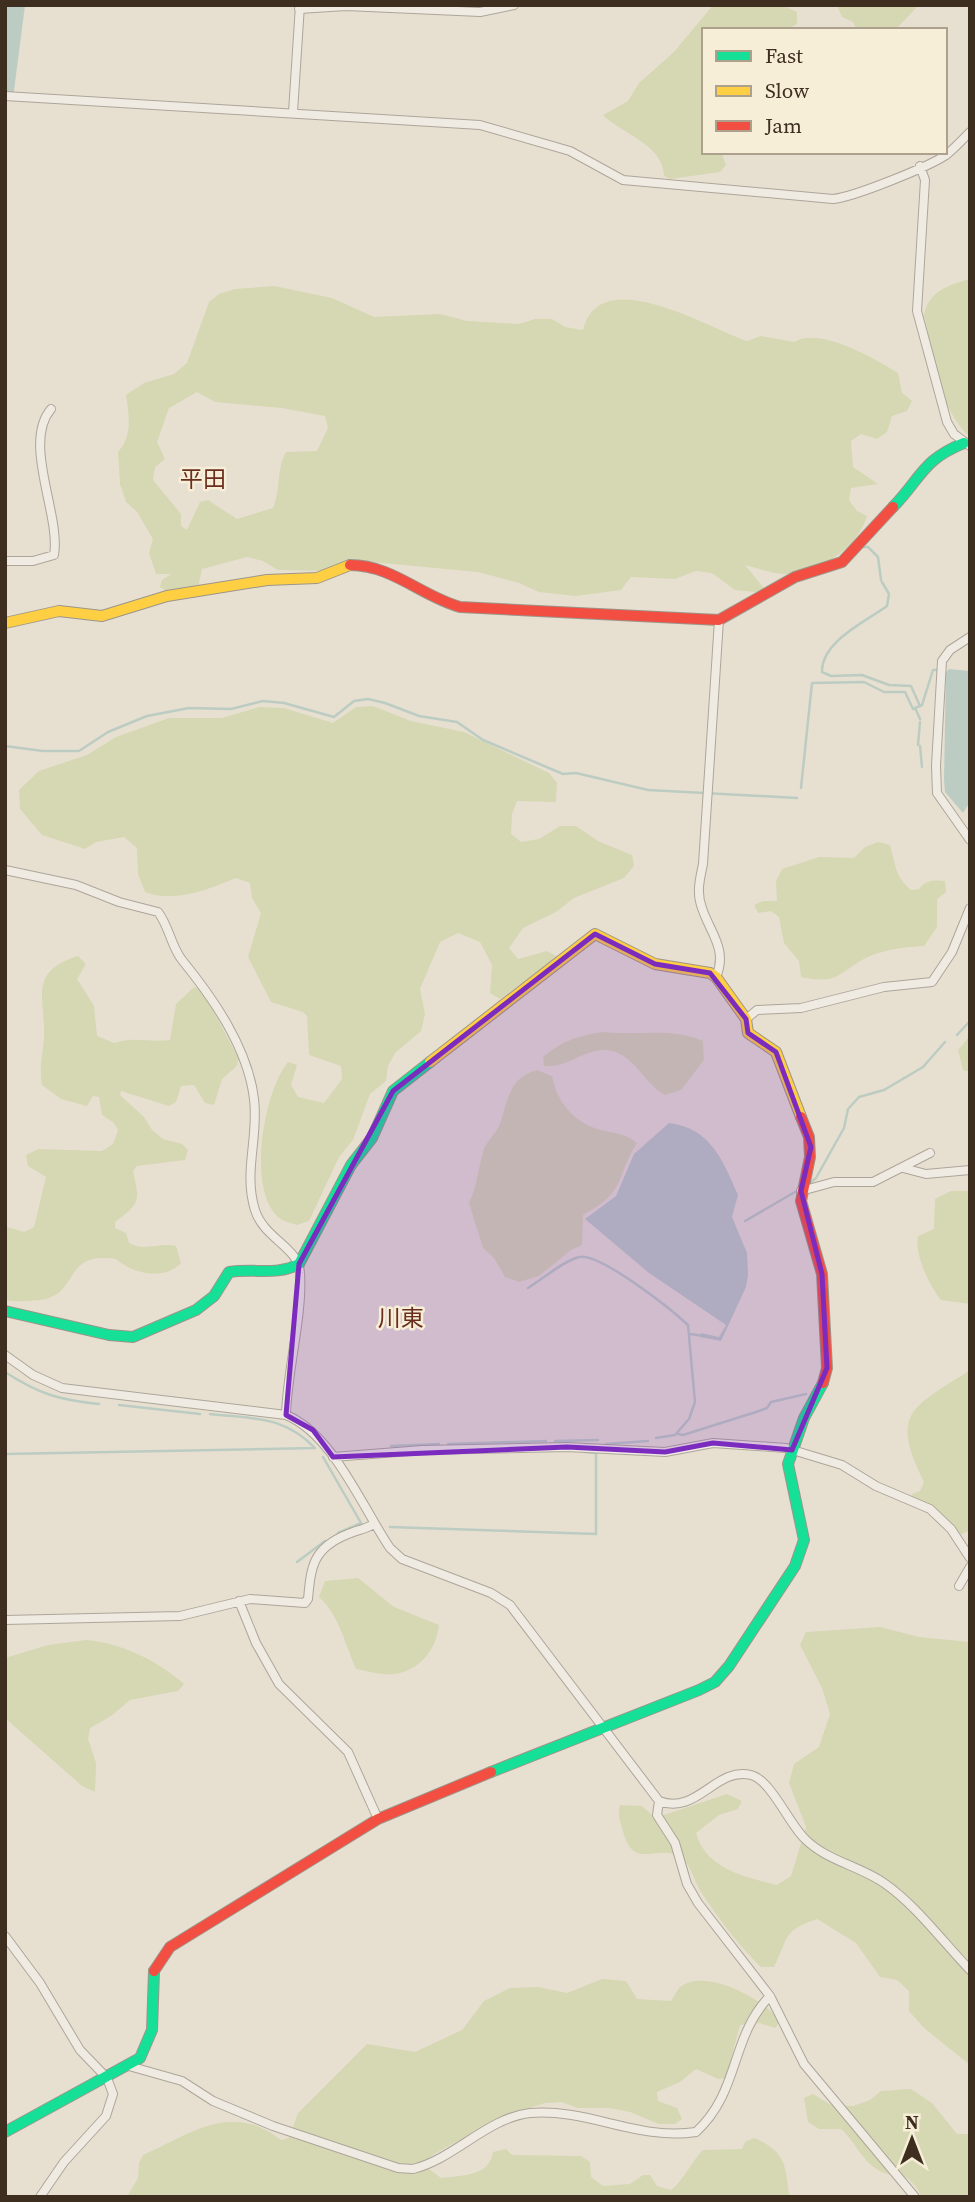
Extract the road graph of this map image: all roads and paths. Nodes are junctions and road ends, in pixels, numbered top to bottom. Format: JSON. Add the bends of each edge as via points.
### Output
{"nodes":[{"id":1,"x":514,"y":5,"type":"edge"},
{"id":2,"x":300,"y":7,"type":"edge"},
{"id":3,"x":9,"y":96,"type":"edge"},
{"id":4,"x":293,"y":113,"type":"junction"},
{"id":5,"x":970,"y":132,"type":"edge"},
{"id":6,"x":947,"y":153,"type":"edge"},
{"id":7,"x":946,"y":154,"type":"edge"},
{"id":8,"x":920,"y":166,"type":"junction"},
{"id":9,"x":51,"y":409,"type":"dead end"},
{"id":10,"x":967,"y":444,"type":"edge"},
{"id":11,"x":5,"y":561,"type":"edge"},
{"id":12,"x":719,"y":620,"type":"junction"},
{"id":13,"x":5,"y":623,"type":"edge"},
{"id":14,"x":970,"y":637,"type":"edge"},
{"id":15,"x":970,"y":840,"type":"edge"},
{"id":16,"x":5,"y":870,"type":"edge"},
{"id":17,"x":970,"y":908,"type":"edge"},
{"id":18,"x":716,"y":976,"type":"junction"},
{"id":19,"x":746,"y":1019,"type":"junction"},
{"id":20,"x":930,"y":1153,"type":"dead end"},
{"id":21,"x":903,"y":1168,"type":"junction"},
{"id":22,"x":970,"y":1170,"type":"edge"},
{"id":23,"x":802,"y":1191,"type":"junction"},
{"id":24,"x":299,"y":1264,"type":"junction"},
{"id":25,"x":5,"y":1311,"type":"edge"},
{"id":26,"x":5,"y":1355,"type":"edge"},
{"id":27,"x":286,"y":1415,"type":"junction"},
{"id":28,"x":792,"y":1450,"type":"junction"},
{"id":29,"x":333,"y":1457,"type":"junction"},
{"id":30,"x":374,"y":1524,"type":"junction"},
{"id":31,"x":970,"y":1558,"type":"edge"},
{"id":32,"x":970,"y":1567,"type":"edge"},
{"id":33,"x":959,"y":1587,"type":"dead end"},
{"id":34,"x":239,"y":1601,"type":"junction"},
{"id":35,"x":5,"y":1620,"type":"edge"},
{"id":36,"x":601,"y":1727,"type":"junction"},
{"id":37,"x":659,"y":1801,"type":"junction"},
{"id":38,"x":378,"y":1819,"type":"junction"},
{"id":39,"x":5,"y":1936,"type":"edge"},
{"id":40,"x":970,"y":1970,"type":"edge"},
{"id":41,"x":770,"y":1996,"type":"junction"},
{"id":42,"x":129,"y":2066,"type":"junction"},
{"id":43,"x":107,"y":2078,"type":"junction"},
{"id":44,"x":5,"y":2133,"type":"edge"},
{"id":45,"x":40,"y":2197,"type":"edge"},
{"id":46,"x":915,"y":2197,"type":"edge"}],
"edges":[{"from":1,"to":2,"type":"street","via":[[480,12]]},
{"from":2,"to":4,"type":"street"},
{"from":3,"to":4,"type":"street"},
{"from":4,"to":8,"type":"street","via":[[480,125],[570,151],[622,180],[833,199],[864,191]]},
{"from":5,"to":6,"type":"street"},
{"from":7,"to":8,"type":"street"},
{"from":8,"to":10,"type":"street","via":[[925,180],[917,311],[947,422]]},
{"from":9,"to":11,"type":"street","via":[[42,423],[42,451],[54,555]]},
{"from":10,"to":12,"type":"street","via":[[939,453],[930,461],[842,562],[795,577]]},
{"from":12,"to":13,"type":"street","via":[[460,607],[436,600],[395,574],[350,565],[317,578],[267,580],[167,596],[102,616],[59,611]]},
{"from":12,"to":18,"type":"street","via":[[699,880],[701,907],[719,945]]},
{"from":14,"to":15,"type":"street","via":[[942,661],[936,766],[937,793]]},
{"from":16,"to":24,"type":"street","via":[[76,885],[158,912],[181,959],[215,1005],[246,1064],[255,1102],[249,1171],[255,1211],[272,1238],[291,1251]]},
{"from":17,"to":19,"type":"street","via":[[952,952],[932,982],[884,987],[801,1008],[757,1010]]},
{"from":18,"to":19,"type":"street"},
{"from":18,"to":24,"type":"street","via":[[655,964],[595,934],[393,1091],[372,1138],[351,1166]]},
{"from":19,"to":23,"type":"street","via":[[748,1032],[769,1045],[781,1061],[809,1137],[810,1157]]},
{"from":20,"to":21,"type":"street"},
{"from":21,"to":22,"type":"street","via":[[926,1174]]},
{"from":21,"to":23,"type":"street","via":[[873,1182],[834,1182]]},
{"from":23,"to":28,"type":"street","via":[[822,1274],[827,1368]]},
{"from":24,"to":25,"type":"street","via":[[284,1272],[229,1272],[214,1296],[196,1310],[133,1337]]},
{"from":24,"to":27,"type":"street"},
{"from":26,"to":27,"type":"street","via":[[62,1388]]},
{"from":27,"to":29,"type":"street","via":[[313,1430]]},
{"from":28,"to":29,"type":"street","via":[[713,1443],[665,1452],[567,1447]]},
{"from":28,"to":31,"type":"street","via":[[842,1465],[876,1486],[930,1509],[951,1528]]},
{"from":28,"to":36,"type":"street","via":[[787,1472],[803,1540],[795,1566],[750,1636],[715,1682]]},
{"from":29,"to":30,"type":"street"},
{"from":30,"to":34,"type":"street","via":[[343,1536],[319,1554],[310,1570],[305,1603],[265,1598]]},
{"from":30,"to":36,"type":"street","via":[[402,1559],[491,1593],[510,1605]]},
{"from":32,"to":33,"type":"street"},
{"from":34,"to":35,"type":"street","via":[[156,1619]]},
{"from":34,"to":38,"type":"street","via":[[279,1684],[348,1752]]},
{"from":36,"to":37,"type":"street"},
{"from":36,"to":38,"type":"street"},
{"from":37,"to":40,"type":"street","via":[[680,1805],[692,1801],[730,1777],[761,1780],[808,1842],[885,1883]]},
{"from":37,"to":41,"type":"street","via":[[657,1815],[675,1843],[687,1884]]},
{"from":38,"to":42,"type":"street","via":[[160,1955],[151,1978],[153,2037]]},
{"from":39,"to":43,"type":"street","via":[[80,2050]]},
{"from":41,"to":42,"type":"street","via":[[758,2007],[740,2040],[720,2105],[696,2132],[666,2135],[565,2115],[526,2114],[413,2169],[286,2130],[213,2101],[181,2081]]},
{"from":41,"to":46,"type":"street","via":[[804,2064]]},
{"from":42,"to":43,"type":"street"},
{"from":43,"to":44,"type":"street"},
{"from":43,"to":45,"type":"street","via":[[113,2094],[106,2116],[64,2162]]}]}
